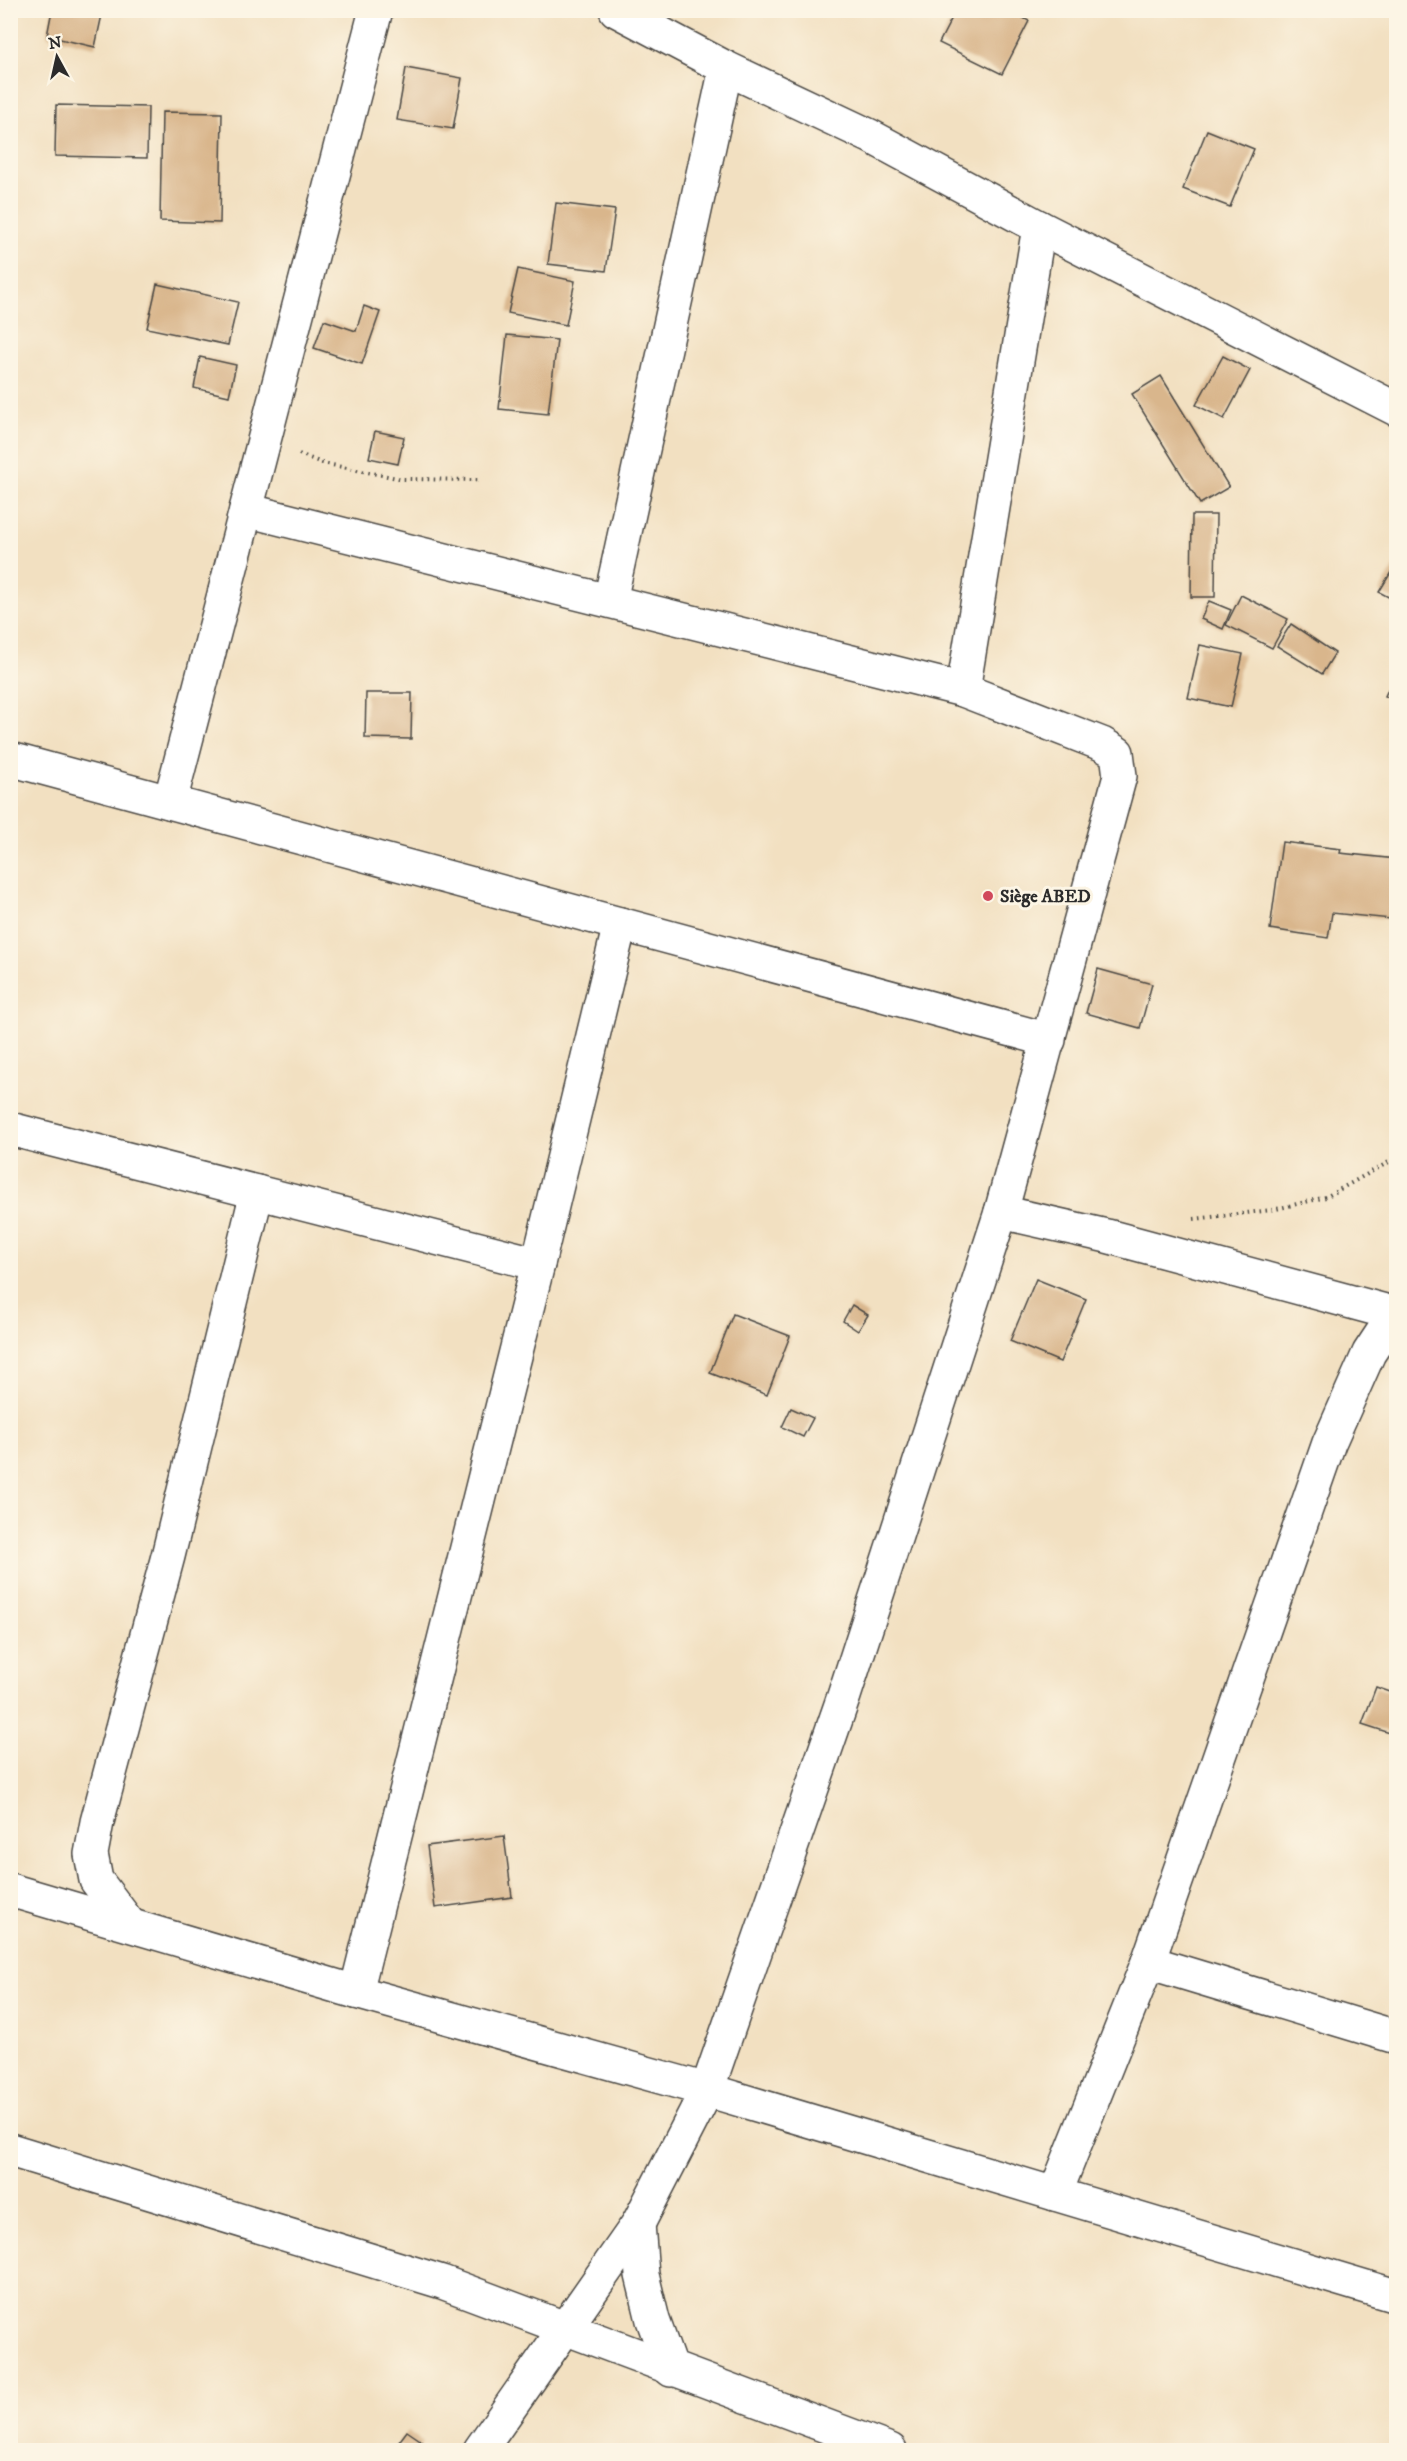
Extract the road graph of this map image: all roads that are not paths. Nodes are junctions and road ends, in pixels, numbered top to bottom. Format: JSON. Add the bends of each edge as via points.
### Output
{"nodes":[{"id":1,"x":376,"y":10,"type":"edge"},
{"id":2,"x":616,"y":10,"type":"edge"},
{"id":3,"x":726,"y":68,"type":"junction"},
{"id":4,"x":1039,"y":227,"type":"junction"},
{"id":5,"x":1396,"y":409,"type":"edge"},
{"id":6,"x":246,"y":510,"type":"junction"},
{"id":7,"x":610,"y":601,"type":"junction"},
{"id":8,"x":963,"y":690,"type":"junction"},
{"id":9,"x":10,"y":759,"type":"edge"},
{"id":10,"x":170,"y":802,"type":"junction"},
{"id":11,"x":621,"y":924,"type":"junction"},
{"id":12,"x":1049,"y":1040,"type":"junction"},
{"id":13,"x":10,"y":1129,"type":"edge"},
{"id":14,"x":257,"y":1192,"type":"junction"},
{"id":15,"x":1001,"y":1212,"type":"junction"},
{"id":16,"x":538,"y":1264,"type":"junction"},
{"id":17,"x":1396,"y":1313,"type":"edge"},
{"id":18,"x":10,"y":1890,"type":"edge"},
{"id":19,"x":130,"y":1925,"type":"junction"},
{"id":20,"x":1148,"y":1962,"type":"junction"},
{"id":21,"x":356,"y":1992,"type":"junction"},
{"id":22,"x":1396,"y":2037,"type":"edge"},
{"id":23,"x":707,"y":2090,"type":"junction"},
{"id":24,"x":10,"y":2150,"type":"edge"},
{"id":25,"x":1055,"y":2194,"type":"junction"},
{"id":26,"x":638,"y":2224,"type":"junction"},
{"id":27,"x":1396,"y":2296,"type":"edge"},
{"id":28,"x":563,"y":2329,"type":"junction"},
{"id":29,"x":671,"y":2370,"type":"junction"},
{"id":30,"x":875,"y":2448,"type":"edge"},
{"id":31,"x":480,"y":2451,"type":"edge"}],
"edges":[{"from":1,"to":6,"type":"street"},
{"from":2,"to":3,"type":"street"},
{"from":3,"to":4,"type":"street","via":[[870,136]]},
{"from":3,"to":7,"type":"street"},
{"from":4,"to":5,"type":"street"},
{"from":4,"to":8,"type":"street"},
{"from":6,"to":7,"type":"street"},
{"from":6,"to":10,"type":"street"},
{"from":7,"to":8,"type":"street"},
{"from":8,"to":12,"type":"street","via":[[1116,753],[1120,776]]},
{"from":9,"to":10,"type":"street"},
{"from":10,"to":11,"type":"street"},
{"from":11,"to":12,"type":"street"},
{"from":11,"to":16,"type":"street"},
{"from":12,"to":15,"type":"street"},
{"from":13,"to":14,"type":"street"},
{"from":14,"to":16,"type":"street"},
{"from":14,"to":19,"type":"street","via":[[91,1854],[96,1880]]},
{"from":15,"to":17,"type":"street","via":[[1107,1236]]},
{"from":15,"to":23,"type":"street","via":[[844,1696]]},
{"from":16,"to":21,"type":"street"},
{"from":17,"to":20,"type":"street","via":[[1369,1353],[1329,1443]]},
{"from":18,"to":19,"type":"street"},
{"from":19,"to":21,"type":"street"},
{"from":20,"to":22,"type":"street"},
{"from":20,"to":25,"type":"street"},
{"from":21,"to":23,"type":"street"},
{"from":23,"to":25,"type":"street"},
{"from":23,"to":26,"type":"street"},
{"from":24,"to":28,"type":"street","via":[[442,2282]]},
{"from":25,"to":27,"type":"street"},
{"from":26,"to":28,"type":"street"},
{"from":26,"to":29,"type":"street","via":[[642,2275]]},
{"from":28,"to":29,"type":"street"},
{"from":28,"to":31,"type":"street"},
{"from":29,"to":30,"type":"street"}]}
